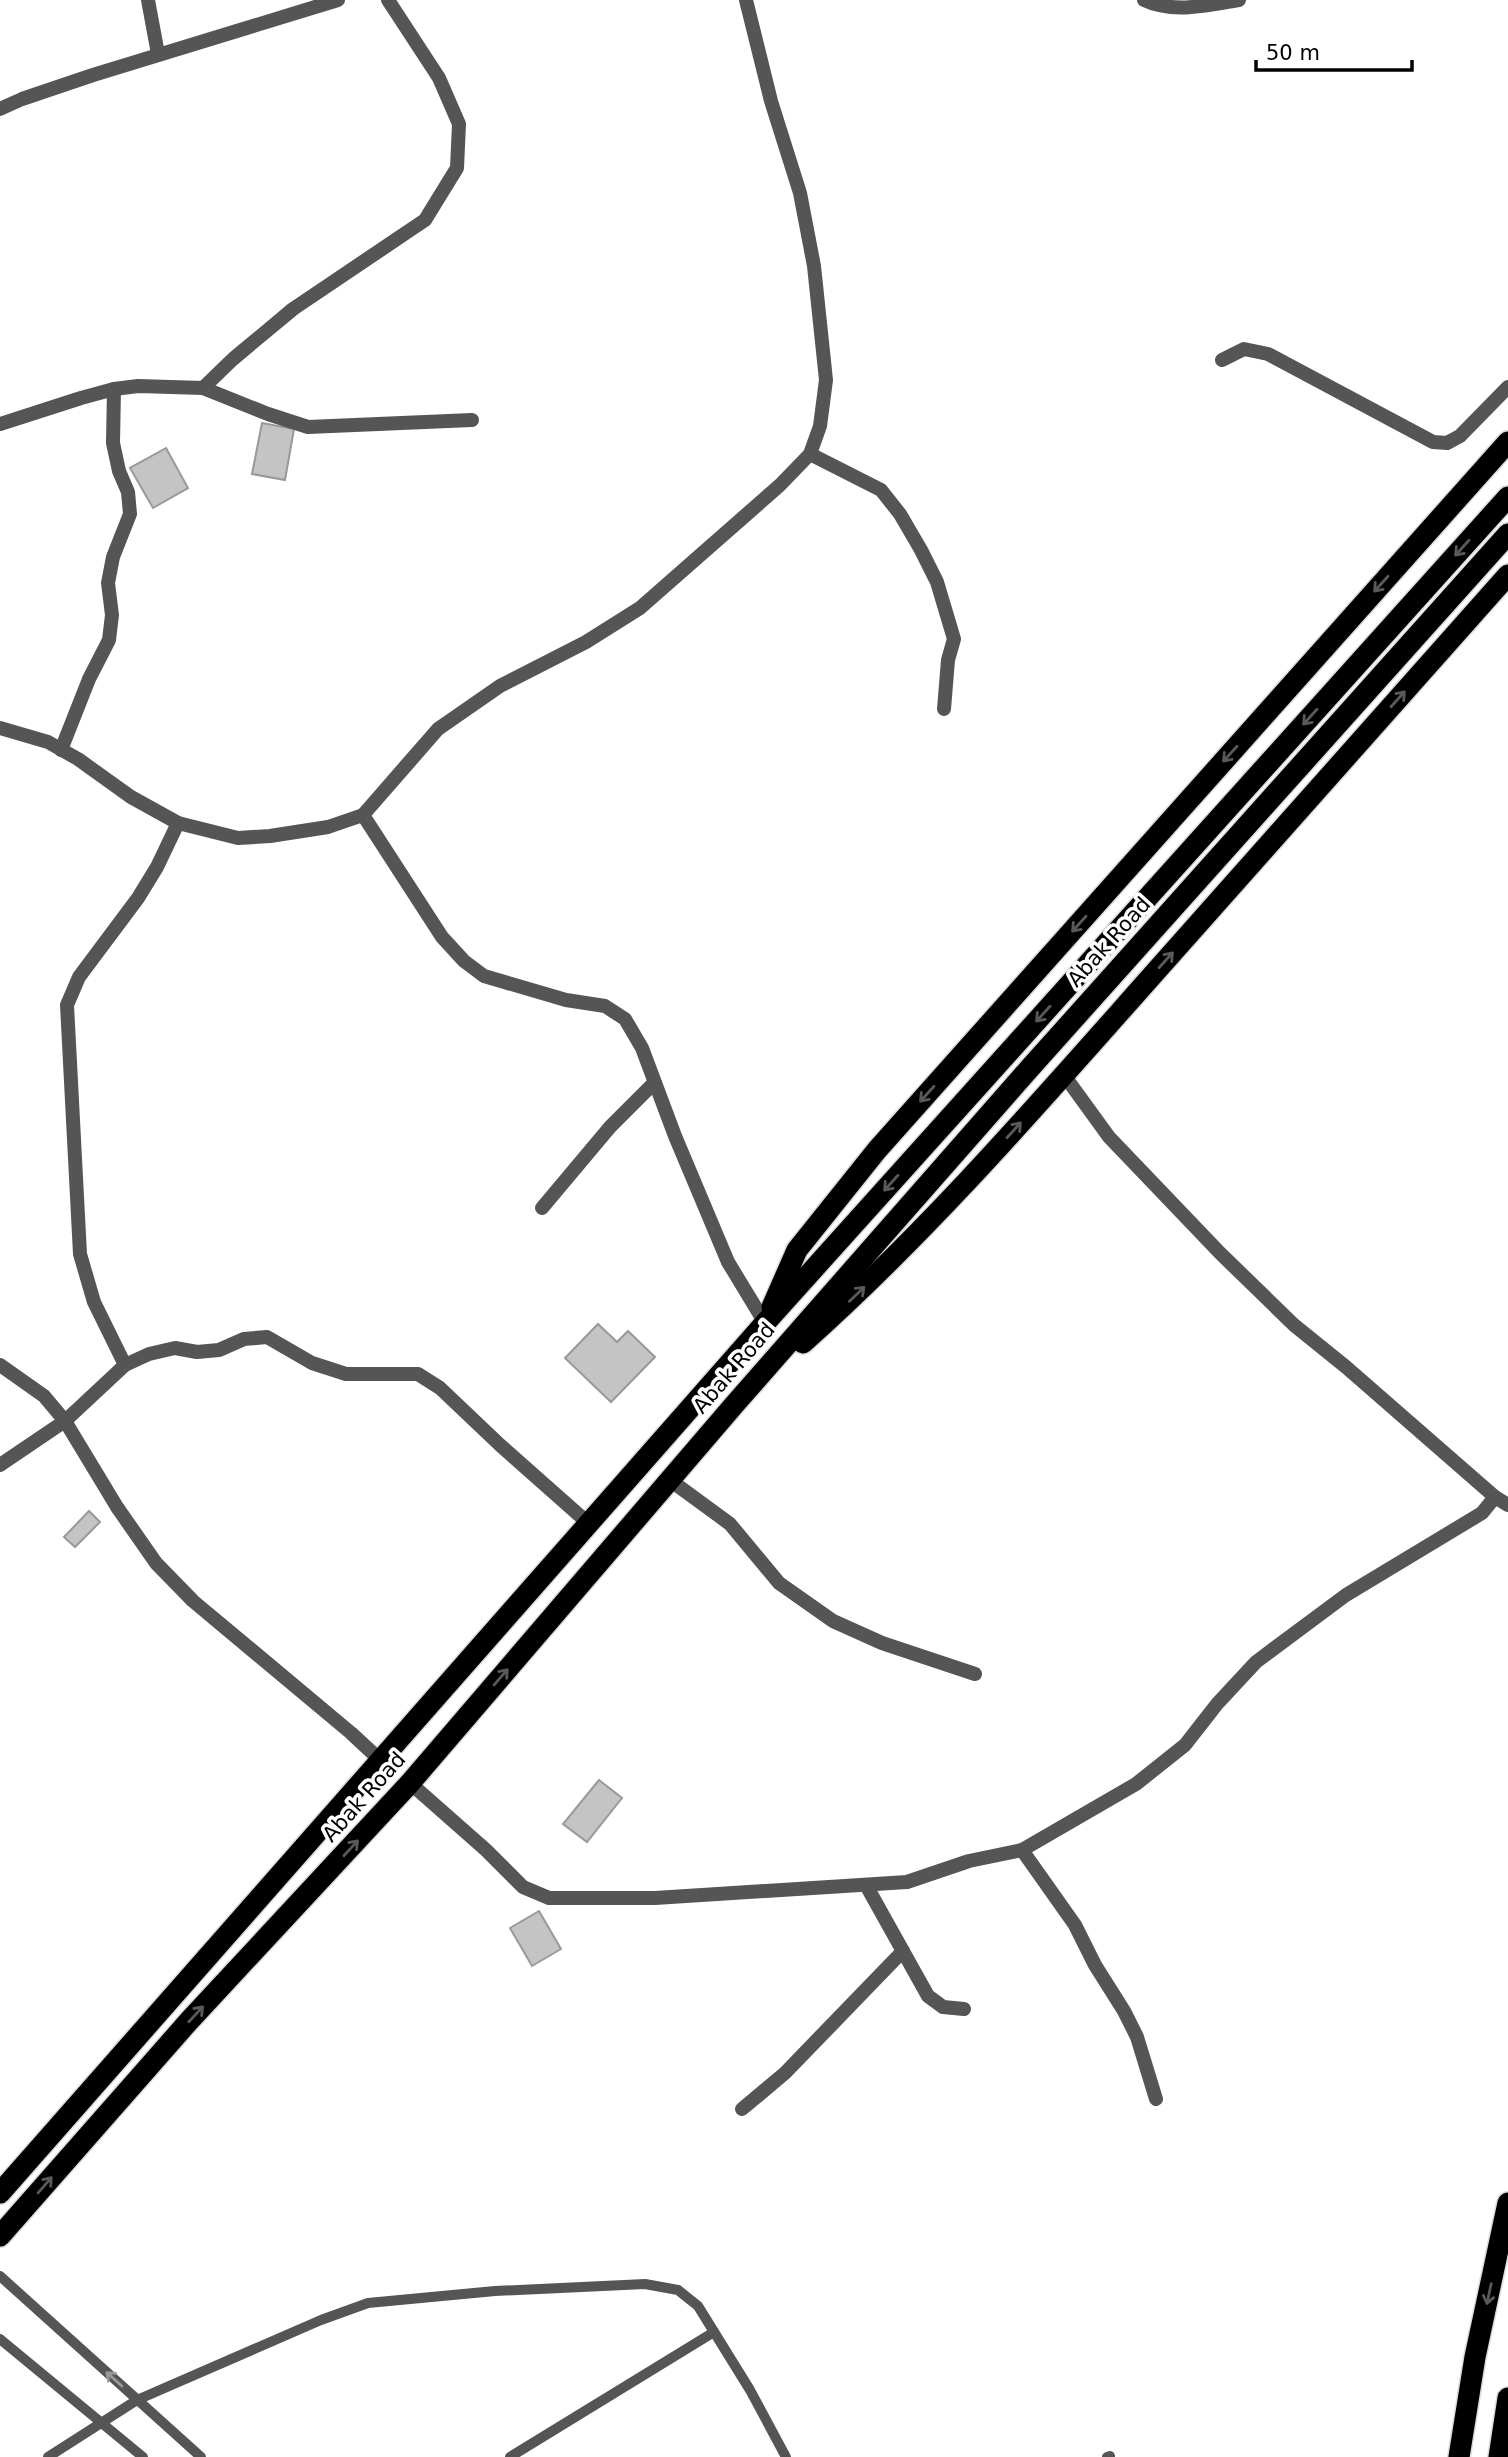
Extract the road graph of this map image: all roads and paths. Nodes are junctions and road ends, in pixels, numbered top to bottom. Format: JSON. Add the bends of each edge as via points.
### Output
{"nodes":[{"id":1,"x":148,"y":0,"type":"edge"},
{"id":2,"x":338,"y":0,"type":"edge"},
{"id":3,"x":388,"y":0,"type":"edge"},
{"id":4,"x":746,"y":0,"type":"edge"},
{"id":5,"x":1144,"y":0,"type":"edge"},
{"id":6,"x":1240,"y":0,"type":"edge"},
{"id":7,"x":158,"y":54,"type":"junction"},
{"id":8,"x":0,"y":109,"type":"edge"},
{"id":9,"x":1222,"y":360,"type":"dead end"},
{"id":10,"x":1508,"y":387,"type":"edge"},
{"id":11,"x":203,"y":388,"type":"junction"},
{"id":12,"x":114,"y":389,"type":"junction"},
{"id":13,"x":472,"y":420,"type":"dead end"},
{"id":14,"x":0,"y":424,"type":"edge"},
{"id":15,"x":1508,"y":442,"type":"edge"},
{"id":16,"x":810,"y":454,"type":"junction"},
{"id":17,"x":1508,"y":497,"type":"edge"},
{"id":18,"x":1508,"y":534,"type":"edge"},
{"id":19,"x":1508,"y":575,"type":"edge"},
{"id":20,"x":944,"y":709,"type":"dead end"},
{"id":21,"x":0,"y":728,"type":"edge"},
{"id":22,"x":61,"y":750,"type":"junction"},
{"id":23,"x":363,"y":815,"type":"junction"},
{"id":24,"x":178,"y":822,"type":"junction"},
{"id":25,"x":1064,"y":1075,"type":"junction"},
{"id":26,"x":654,"y":1083,"type":"junction"},
{"id":27,"x":542,"y":1208,"type":"dead end"},
{"id":28,"x":765,"y":1323,"type":"junction"},
{"id":29,"x":0,"y":1364,"type":"edge"},
{"id":30,"x":125,"y":1365,"type":"junction"},
{"id":31,"x":733,"y":1405,"type":"junction"},
{"id":32,"x":65,"y":1422,"type":"junction"},
{"id":33,"x":0,"y":1465,"type":"edge"},
{"id":34,"x":670,"y":1480,"type":"junction"},
{"id":35,"x":1495,"y":1497,"type":"junction"},
{"id":36,"x":1508,"y":1505,"type":"edge"},
{"id":37,"x":588,"y":1523,"type":"junction"},
{"id":38,"x":975,"y":1674,"type":"dead end"},
{"id":39,"x":379,"y":1759,"type":"junction"},
{"id":40,"x":410,"y":1783,"type":"junction"},
{"id":41,"x":1022,"y":1850,"type":"junction"},
{"id":42,"x":866,"y":1885,"type":"junction"},
{"id":43,"x":903,"y":1951,"type":"junction"},
{"id":44,"x":964,"y":2009,"type":"dead end"},
{"id":45,"x":1156,"y":2099,"type":"dead end"},
{"id":46,"x":742,"y":2109,"type":"dead end"},
{"id":47,"x":0,"y":2193,"type":"edge"},
{"id":48,"x":1508,"y":2203,"type":"edge"},
{"id":49,"x":0,"y":2236,"type":"edge"},
{"id":50,"x":0,"y":2276,"type":"edge"},
{"id":51,"x":714,"y":2332,"type":"junction"},
{"id":52,"x":0,"y":2339,"type":"edge"},
{"id":53,"x":1508,"y":2398,"type":"edge"},
{"id":54,"x":137,"y":2400,"type":"junction"},
{"id":55,"x":101,"y":2422,"type":"junction"},
{"id":56,"x":48,"y":2457,"type":"edge"},
{"id":57,"x":143,"y":2457,"type":"edge"},
{"id":58,"x":201,"y":2457,"type":"edge"},
{"id":59,"x":510,"y":2457,"type":"edge"},
{"id":60,"x":786,"y":2457,"type":"edge"},
{"id":61,"x":1460,"y":2457,"type":"edge"},
{"id":62,"x":1499,"y":2457,"type":"edge"}],
"edges":[{"from":1,"to":7,"type":"street"},
{"from":2,"to":7,"type":"street"},
{"from":3,"to":11,"type":"street","via":[[439,78],[459,124],[457,168],[425,220],[293,309]]},
{"from":4,"to":16,"type":"street","via":[[800,193],[814,266],[826,380],[820,426]]},
{"from":5,"to":6,"type":"street","via":[[1161,7],[1195,7]]},
{"from":7,"to":8,"type":"street"},
{"from":9,"to":10,"type":"street","via":[[1244,349],[1268,354],[1433,442],[1447,443],[1460,436]]},
{"from":11,"to":12,"type":"street"},
{"from":11,"to":13,"type":"street","via":[[308,427]]},
{"from":12,"to":14,"type":"street"},
{"from":12,"to":22,"type":"street","via":[[113,443],[130,514],[108,583],[109,640]]},
{"from":15,"to":28,"type":"highway","one_way":true,"via":[[877,1150],[797,1250]]},
{"from":16,"to":20,"type":"street","via":[[881,490],[921,550],[937,582],[954,639]]},
{"from":16,"to":23,"type":"street","via":[[640,608],[500,686],[438,729]]},
{"from":17,"to":28,"type":"highway","name":"Abak Road","one_way":true},
{"from":18,"to":31,"type":"highway","name":"Abak Road"},
{"from":25,"to":19,"type":"highway","one_way":true},
{"from":21,"to":22,"type":"street"},
{"from":22,"to":24,"type":"street"},
{"from":23,"to":24,"type":"street","via":[[328,827],[238,838]]},
{"from":23,"to":26,"type":"street","via":[[442,937],[464,961],[484,976],[566,1000],[605,1006],[625,1019],[642,1048]]},
{"from":24,"to":30,"type":"street","via":[[157,867],[79,977],[67,1005],[80,1254],[94,1302]]},
{"from":31,"to":25,"type":"highway","one_way":true,"via":[[853,1298]]},
{"from":25,"to":35,"type":"street","via":[[1109,1137],[1220,1254],[1294,1325]]},
{"from":26,"to":27,"type":"street"},
{"from":26,"to":28,"type":"street","via":[[729,1262]]},
{"from":28,"to":37,"type":"highway","name":"Abak Road"},
{"from":29,"to":32,"type":"street","via":[[44,1396]]},
{"from":30,"to":32,"type":"street"},
{"from":30,"to":37,"type":"street","via":[[175,1348],[219,1350],[244,1339],[267,1337],[312,1363],[346,1374],[418,1374],[440,1388]]},
{"from":31,"to":34,"type":"highway","name":"Abak Road"},
{"from":32,"to":33,"type":"street"},
{"from":32,"to":39,"type":"street","via":[[156,1563],[192,1601]]},
{"from":34,"to":38,"type":"street","via":[[730,1524],[779,1583],[833,1621]]},
{"from":40,"to":34,"type":"highway","name":"Abak Road","one_way":true},
{"from":35,"to":36,"type":"street"},
{"from":35,"to":41,"type":"street","via":[[1482,1513],[1346,1595],[1256,1662],[1185,1745],[1136,1784]]},
{"from":37,"to":39,"type":"highway","name":"Abak Road"},
{"from":39,"to":47,"type":"highway","name":"Abak Road"},
{"from":40,"to":42,"type":"street","via":[[523,1887],[549,1898],[655,1898]]},
{"from":49,"to":40,"type":"highway","name":"Abak Road","one_way":true,"via":[[189,2021]]},
{"from":41,"to":42,"type":"street","via":[[969,1861],[907,1882]]},
{"from":41,"to":45,"type":"street","via":[[1075,1926],[1124,2011]]},
{"from":42,"to":43,"type":"street"},
{"from":43,"to":44,"type":"street","via":[[928,1996],[943,2007]]},
{"from":43,"to":46,"type":"street","via":[[785,2073]]},
{"from":48,"to":61,"type":"highway","one_way":true,"via":[[1475,2357]]},
{"from":54,"to":50,"type":"lane","one_way":true},
{"from":51,"to":54,"type":"lane","via":[[698,2306],[678,2290],[645,2284],[368,2303]]},
{"from":51,"to":59,"type":"lane"},
{"from":51,"to":60,"type":"lane"},
{"from":52,"to":55,"type":"lane"},
{"from":53,"to":62,"type":"highway"},
{"from":54,"to":55,"type":"lane"},
{"from":54,"to":58,"type":"lane"},
{"from":55,"to":56,"type":"lane"},
{"from":55,"to":57,"type":"lane"}]}
